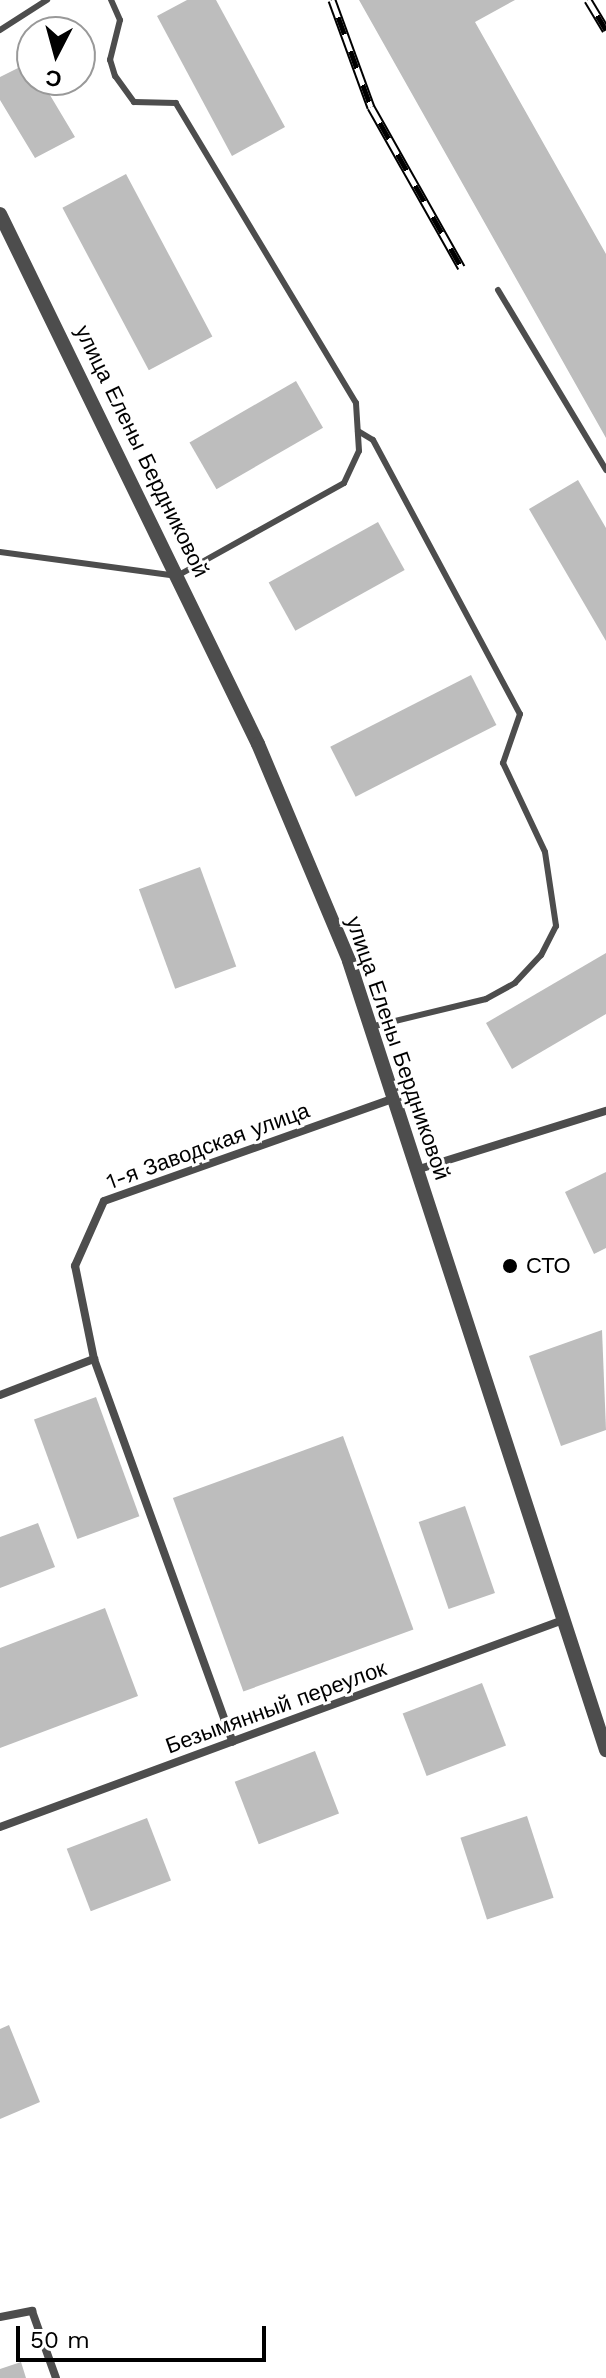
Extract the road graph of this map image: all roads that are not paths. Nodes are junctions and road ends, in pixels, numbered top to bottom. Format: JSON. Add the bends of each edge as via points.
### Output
{"nodes":[{"id":1,"x":47,"y":0,"type":"edge"},
{"id":2,"x":111,"y":0,"type":"edge"},
{"id":3,"x":0,"y":30,"type":"edge"},
{"id":4,"x":0,"y":214,"type":"edge"},
{"id":5,"x":498,"y":290,"type":"dead end"},
{"id":6,"x":358,"y":431,"type":"junction"},
{"id":7,"x":606,"y":470,"type":"edge"},
{"id":8,"x":0,"y":552,"type":"edge"},
{"id":9,"x":177,"y":576,"type":"junction"},
{"id":10,"x":370,"y":1027,"type":"junction"},
{"id":11,"x":392,"y":1099,"type":"junction"},
{"id":12,"x":606,"y":1111,"type":"edge"},
{"id":13,"x":416,"y":1170,"type":"junction"},
{"id":14,"x":94,"y":1359,"type":"junction"},
{"id":15,"x":0,"y":1395,"type":"edge"},
{"id":16,"x":563,"y":1620,"type":"junction"},
{"id":17,"x":233,"y":1742,"type":"junction"},
{"id":18,"x":606,"y":1750,"type":"edge"},
{"id":19,"x":0,"y":1827,"type":"edge"},
{"id":20,"x":0,"y":2317,"type":"edge"},
{"id":21,"x":56,"y":2378,"type":"edge"}],
"edges":[{"from":1,"to":3,"type":"lane"},
{"from":2,"to":6,"type":"lane","via":[[120,20],[110,60],[115,76],[134,102],[176,103],[356,403]]},
{"from":4,"to":9,"type":"street","name":"улица Елены Бердниковой"},
{"from":5,"to":7,"type":"lane"},
{"from":6,"to":9,"type":"lane","via":[[359,451],[344,483]]},
{"from":6,"to":10,"type":"lane","via":[[373,440],[520,714],[503,763],[545,852],[556,926],[541,955],[515,983],[486,999]]},
{"from":8,"to":9,"type":"lane"},
{"from":9,"to":10,"type":"street","name":"улица Елены Бердниковой","via":[[258,744],[349,961]]},
{"from":10,"to":11,"type":"street","name":"улица Елены Бердниковой"},
{"from":11,"to":13,"type":"street","name":"улица Елены Бердниковой"},
{"from":11,"to":14,"type":"street","name":"1-я Заводская улица","via":[[104,1201],[75,1266]]},
{"from":12,"to":13,"type":"street"},
{"from":13,"to":16,"type":"street","name":"улица Елены Бердниковой"},
{"from":14,"to":15,"type":"street"},
{"from":14,"to":17,"type":"street","name":"1-я Заводская улица"},
{"from":16,"to":17,"type":"street","name":"Безымянный переулок"},
{"from":16,"to":18,"type":"street","name":"улица Елены Бердниковой"},
{"from":17,"to":19,"type":"street","name":"Безымянный переулок"},
{"from":20,"to":21,"type":"street","via":[[32,2311]]}]}
